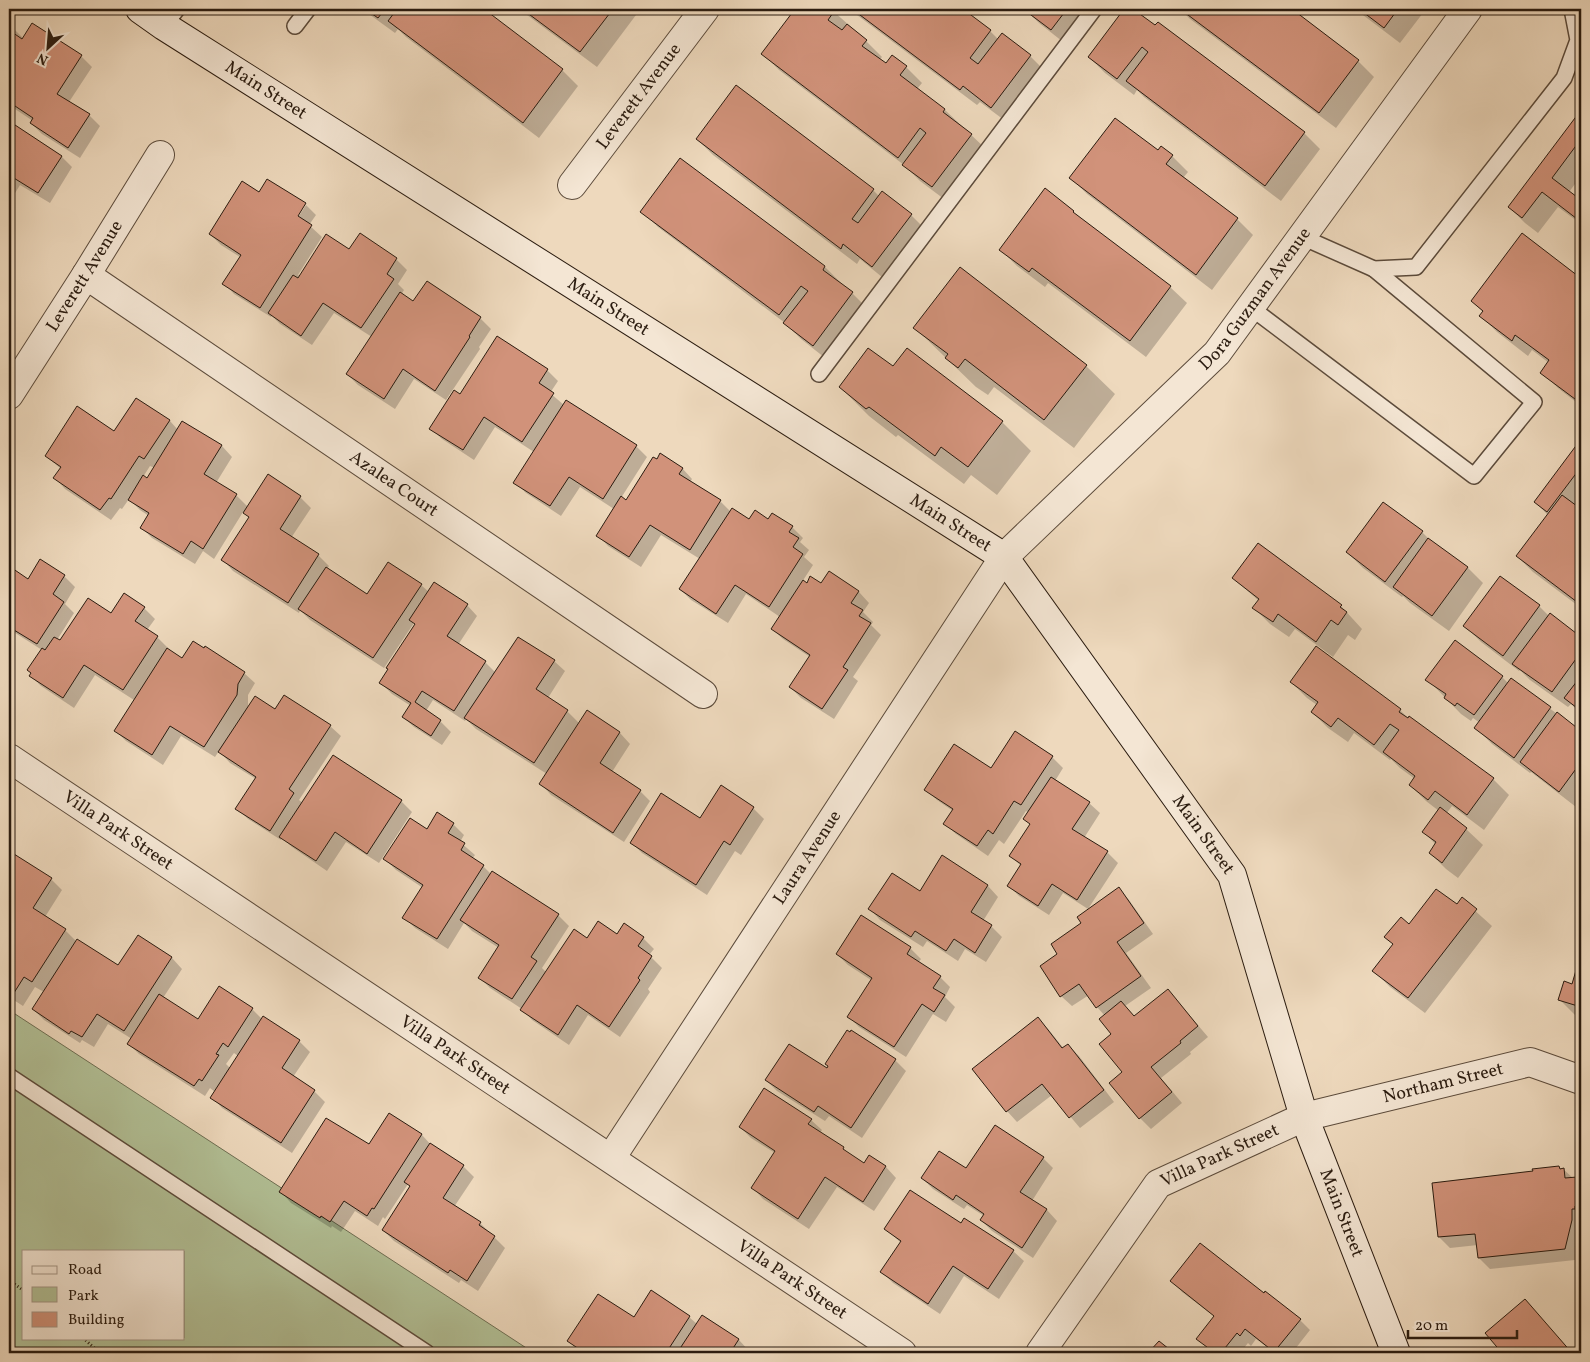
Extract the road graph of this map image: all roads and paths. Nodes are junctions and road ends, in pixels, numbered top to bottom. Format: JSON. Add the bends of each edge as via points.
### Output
{"nodes":[{"id":1,"x":140,"y":9,"type":"edge"},
{"id":2,"x":308,"y":9,"type":"edge"},
{"id":3,"x":705,"y":9,"type":"edge"},
{"id":4,"x":1094,"y":9,"type":"edge"},
{"id":5,"x":1468,"y":9,"type":"edge"},
{"id":6,"x":1572,"y":9,"type":"edge"},
{"id":7,"x":170,"y":17,"type":"edge"},
{"id":8,"x":295,"y":26,"type":"dead end"},
{"id":9,"x":160,"y":155,"type":"dead end"},
{"id":10,"x":572,"y":185,"type":"dead end"},
{"id":11,"x":1302,"y":237,"type":"junction"},
{"id":12,"x":1374,"y":269,"type":"junction"},
{"id":13,"x":86,"y":275,"type":"junction"},
{"id":14,"x":1250,"y":307,"type":"junction"},
{"id":15,"x":819,"y":374,"type":"dead end"},
{"id":16,"x":9,"y":395,"type":"edge"},
{"id":17,"x":1004,"y":557,"type":"junction"},
{"id":18,"x":703,"y":694,"type":"dead end"},
{"id":19,"x":9,"y":758,"type":"edge"},
{"id":20,"x":9,"y":1076,"type":"edge"},
{"id":21,"x":1581,"y":1080,"type":"edge"},
{"id":22,"x":1304,"y":1118,"type":"junction"},
{"id":23,"x":611,"y":1158,"type":"junction"},
{"id":24,"x":9,"y":1280,"type":"edge"},
{"id":25,"x":22,"y":1290,"type":"edge"},
{"id":26,"x":85,"y":1340,"type":"edge"},
{"id":27,"x":100,"y":1353,"type":"edge"},
{"id":28,"x":427,"y":1353,"type":"edge"},
{"id":29,"x":902,"y":1353,"type":"edge"},
{"id":30,"x":1040,"y":1353,"type":"edge"},
{"id":31,"x":1396,"y":1353,"type":"edge"}],
"edges":[{"from":1,"to":7,"type":"street","name":"Main Street"},
{"from":2,"to":8,"type":"lane"},
{"from":3,"to":10,"type":"street","name":"Leverett Avenue"},
{"from":4,"to":15,"type":"lane"},
{"from":5,"to":11,"type":"street","name":"Dora Guzman Avenue"},
{"from":6,"to":12,"type":"lane","via":[[1578,40],[1564,78],[1416,267]]},
{"from":7,"to":17,"type":"street","name":"Main Street"},
{"from":9,"to":13,"type":"street","name":"Leverett Avenue"},
{"from":11,"to":12,"type":"lane"},
{"from":11,"to":14,"type":"street","name":"Dora Guzman Avenue"},
{"from":12,"to":14,"type":"lane","via":[[1534,402],[1474,476]]},
{"from":13,"to":16,"type":"street","name":"Leverett Avenue"},
{"from":13,"to":18,"type":"street","name":"Azalea Court"},
{"from":14,"to":17,"type":"street","name":"Dora Guzman Avenue","via":[[1217,354]]},
{"from":17,"to":22,"type":"street","name":"Main Street","via":[[1232,875]]},
{"from":17,"to":23,"type":"street","name":"Laura Avenue"},
{"from":19,"to":23,"type":"street","name":"Villa Park Street"},
{"from":20,"to":28,"type":"lane"},
{"from":21,"to":22,"type":"street","name":"Northam Street","via":[[1530,1062]]},
{"from":22,"to":30,"type":"street","name":"Villa Park Street","via":[[1158,1184]]},
{"from":22,"to":31,"type":"street","name":"Main Street"},
{"from":23,"to":29,"type":"street","name":"Villa Park Street"},
{"from":24,"to":25,"type":"path"},
{"from":26,"to":27,"type":"path"}]}
